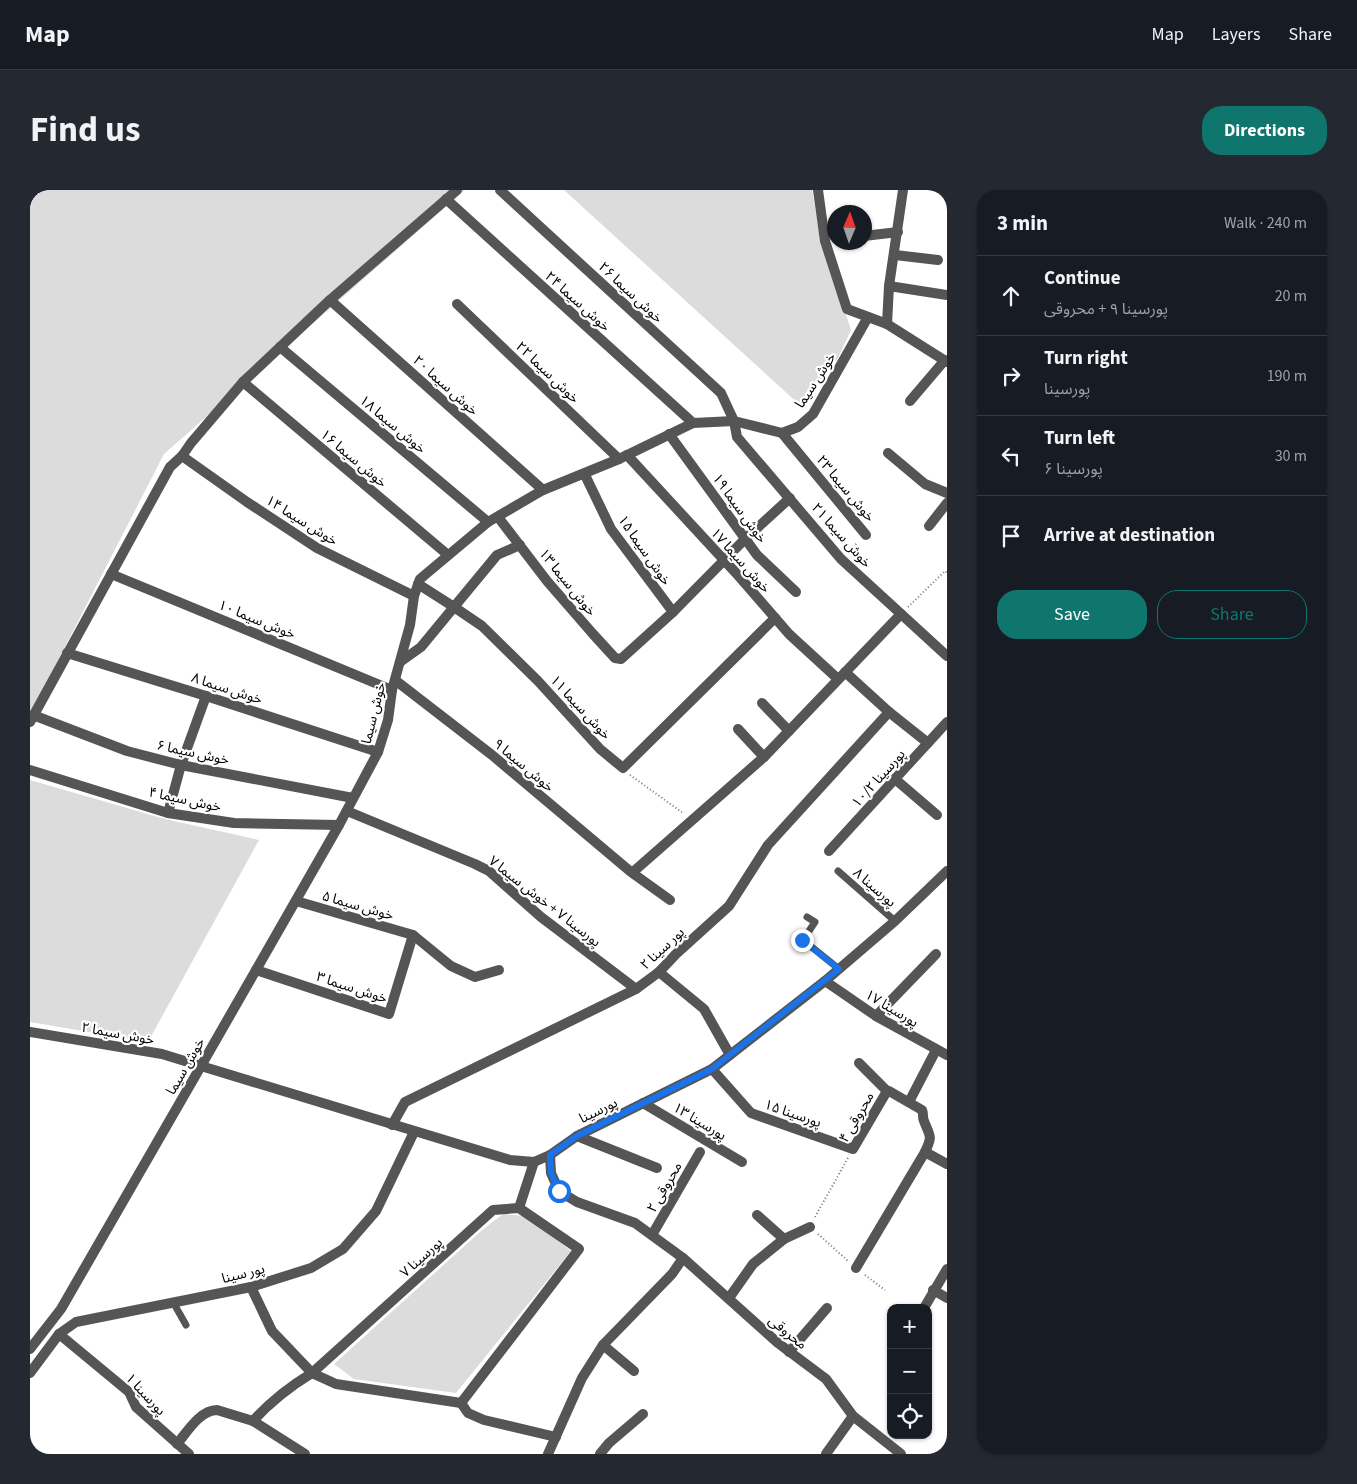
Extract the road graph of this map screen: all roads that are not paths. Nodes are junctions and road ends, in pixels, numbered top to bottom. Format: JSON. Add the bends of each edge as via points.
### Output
{"nodes":[{"id":1,"x":457,"y":190,"type":"edge"},
{"id":2,"x":500,"y":190,"type":"edge"},
{"id":3,"x":818,"y":190,"type":"edge"},
{"id":4,"x":903,"y":190,"type":"edge"},
{"id":5,"x":446,"y":199,"type":"junction"},
{"id":6,"x":827,"y":228,"type":"edge"},
{"id":7,"x":898,"y":232,"type":"junction"},
{"id":8,"x":872,"y":235,"type":"edge"},
{"id":9,"x":832,"y":250,"type":"edge"},
{"id":10,"x":894,"y":255,"type":"junction"},
{"id":11,"x":938,"y":260,"type":"dead end"},
{"id":12,"x":889,"y":286,"type":"junction"},
{"id":13,"x":947,"y":295,"type":"edge"},
{"id":14,"x":330,"y":300,"type":"junction"},
{"id":15,"x":457,"y":304,"type":"dead end"},
{"id":16,"x":868,"y":317,"type":"junction"},
{"id":17,"x":887,"y":324,"type":"junction"},
{"id":18,"x":280,"y":348,"type":"junction"},
{"id":19,"x":946,"y":361,"type":"edge"},
{"id":20,"x":243,"y":382,"type":"junction"},
{"id":21,"x":910,"y":401,"type":"dead end"},
{"id":22,"x":734,"y":421,"type":"junction"},
{"id":23,"x":692,"y":423,"type":"junction"},
{"id":24,"x":782,"y":433,"type":"junction"},
{"id":25,"x":669,"y":434,"type":"junction"},
{"id":26,"x":888,"y":453,"type":"dead end"},
{"id":27,"x":182,"y":456,"type":"junction"},
{"id":28,"x":623,"y":457,"type":"junction"},
{"id":29,"x":585,"y":475,"type":"junction"},
{"id":30,"x":543,"y":490,"type":"junction"},
{"id":31,"x":947,"y":493,"type":"edge"},
{"id":32,"x":790,"y":498,"type":"junction"},
{"id":33,"x":947,"y":503,"type":"edge"},
{"id":34,"x":498,"y":517,"type":"junction"},
{"id":35,"x":488,"y":522,"type":"junction"},
{"id":36,"x":929,"y":526,"type":"dead end"},
{"id":37,"x":866,"y":535,"type":"road end"},
{"id":38,"x":745,"y":539,"type":"junction"},
{"id":39,"x":520,"y":545,"type":"junction"},
{"id":40,"x":448,"y":555,"type":"junction"},
{"id":41,"x":724,"y":561,"type":"junction"},
{"id":42,"x":111,"y":574,"type":"junction"},
{"id":43,"x":418,"y":584,"type":"junction"},
{"id":44,"x":796,"y":592,"type":"dead end"},
{"id":45,"x":414,"y":596,"type":"junction"},
{"id":46,"x":454,"y":607,"type":"junction"},
{"id":47,"x":673,"y":612,"type":"junction"},
{"id":48,"x":901,"y":614,"type":"junction"},
{"id":49,"x":775,"y":618,"type":"junction"},
{"id":50,"x":67,"y":653,"type":"junction"},
{"id":51,"x":947,"y":656,"type":"edge"},
{"id":52,"x":400,"y":662,"type":"junction"},
{"id":53,"x":841,"y":676,"type":"junction"},
{"id":54,"x":394,"y":685,"type":"junction"},
{"id":55,"x":206,"y":696,"type":"junction"},
{"id":56,"x":762,"y":704,"type":"dead end"},
{"id":57,"x":890,"y":712,"type":"junction"},
{"id":58,"x":32,"y":718,"type":"edge"},
{"id":59,"x":947,"y":722,"type":"edge"},
{"id":60,"x":738,"y":730,"type":"dead end"},
{"id":61,"x":789,"y":731,"type":"junction"},
{"id":62,"x":928,"y":743,"type":"junction"},
{"id":63,"x":378,"y":752,"type":"junction"},
{"id":64,"x":764,"y":757,"type":"junction"},
{"id":65,"x":181,"y":765,"type":"junction"},
{"id":66,"x":30,"y":770,"type":"edge"},
{"id":67,"x":895,"y":779,"type":"junction"},
{"id":68,"x":353,"y":798,"type":"junction"},
{"id":69,"x":346,"y":811,"type":"junction"},
{"id":70,"x":168,"y":813,"type":"junction"},
{"id":71,"x":937,"y":815,"type":"dead end"},
{"id":72,"x":339,"y":825,"type":"junction"},
{"id":73,"x":829,"y":851,"type":"dead end"},
{"id":74,"x":947,"y":871,"type":"edge"},
{"id":75,"x":633,"y":872,"type":"junction"},
{"id":76,"x":838,"y":872,"type":"dead end"},
{"id":77,"x":670,"y":900,"type":"dead end"},
{"id":78,"x":296,"y":901,"type":"junction"},
{"id":79,"x":807,"y":917,"type":"dead end"},
{"id":80,"x":896,"y":921,"type":"junction"},
{"id":81,"x":413,"y":935,"type":"junction"},
{"id":82,"x":936,"y":954,"type":"dead end"},
{"id":83,"x":839,"y":969,"type":"junction"},
{"id":84,"x":256,"y":970,"type":"junction"},
{"id":85,"x":499,"y":970,"type":"dead end"},
{"id":86,"x":659,"y":972,"type":"junction"},
{"id":87,"x":825,"y":981,"type":"junction"},
{"id":88,"x":636,"y":989,"type":"junction"},
{"id":89,"x":876,"y":1016,"type":"junction"},
{"id":90,"x":30,"y":1032,"type":"edge"},
{"id":91,"x":936,"y":1050,"type":"junction"},
{"id":92,"x":730,"y":1055,"type":"junction"},
{"id":93,"x":947,"y":1055,"type":"edge"},
{"id":94,"x":859,"y":1063,"type":"dead end"},
{"id":95,"x":201,"y":1066,"type":"junction"},
{"id":96,"x":712,"y":1069,"type":"junction"},
{"id":97,"x":887,"y":1091,"type":"junction"},
{"id":98,"x":909,"y":1102,"type":"junction"},
{"id":99,"x":643,"y":1103,"type":"junction"},
{"id":100,"x":392,"y":1125,"type":"junction"},
{"id":101,"x":414,"y":1132,"type":"junction"},
{"id":102,"x":577,"y":1136,"type":"junction"},
{"id":103,"x":853,"y":1149,"type":"joint"},
{"id":104,"x":700,"y":1152,"type":"dead end"},
{"id":105,"x":925,"y":1152,"type":"junction"},
{"id":106,"x":550,"y":1155,"type":"junction"},
{"id":107,"x":534,"y":1162,"type":"junction"},
{"id":108,"x":742,"y":1162,"type":"dead end"},
{"id":109,"x":947,"y":1164,"type":"edge"},
{"id":110,"x":657,"y":1168,"type":"dead end"},
{"id":111,"x":519,"y":1208,"type":"junction"},
{"id":112,"x":757,"y":1215,"type":"dead end"},
{"id":113,"x":810,"y":1227,"type":"road end"},
{"id":114,"x":652,"y":1235,"type":"junction"},
{"id":115,"x":784,"y":1239,"type":"junction"},
{"id":116,"x":683,"y":1258,"type":"junction"},
{"id":117,"x":856,"y":1268,"type":"dead end"},
{"id":118,"x":947,"y":1269,"type":"edge"},
{"id":119,"x":251,"y":1287,"type":"junction"},
{"id":120,"x":933,"y":1290,"type":"junction"},
{"id":121,"x":729,"y":1298,"type":"junction"},
{"id":122,"x":947,"y":1298,"type":"edge"},
{"id":123,"x":173,"y":1302,"type":"junction"},
{"id":124,"x":926,"y":1304,"type":"edge"},
{"id":125,"x":826,"y":1308,"type":"dead end"},
{"id":126,"x":61,"y":1309,"type":"junction"},
{"id":127,"x":76,"y":1322,"type":"junction"},
{"id":128,"x":186,"y":1325,"type":"dead end"},
{"id":129,"x":59,"y":1334,"type":"junction"},
{"id":130,"x":603,"y":1345,"type":"junction"},
{"id":131,"x":30,"y":1349,"type":"edge"},
{"id":132,"x":789,"y":1352,"type":"junction"},
{"id":133,"x":634,"y":1371,"type":"dead end"},
{"id":134,"x":30,"y":1373,"type":"edge"},
{"id":135,"x":312,"y":1373,"type":"junction"},
{"id":136,"x":461,"y":1403,"type":"junction"},
{"id":137,"x":643,"y":1414,"type":"dead end"},
{"id":138,"x":853,"y":1416,"type":"junction"},
{"id":139,"x":252,"y":1421,"type":"junction"},
{"id":140,"x":556,"y":1437,"type":"junction"},
{"id":141,"x":177,"y":1444,"type":"junction"},
{"id":142,"x":189,"y":1454,"type":"edge"},
{"id":143,"x":305,"y":1454,"type":"edge"},
{"id":144,"x":548,"y":1454,"type":"edge"},
{"id":145,"x":600,"y":1454,"type":"edge"},
{"id":146,"x":826,"y":1454,"type":"edge"},
{"id":147,"x":900,"y":1454,"type":"edge"}],
"edges":[{"from":1,"to":5,"type":"street"},
{"from":2,"to":22,"type":"street","name":"خوش سیما ۲۶","via":[[720,393]]},
{"from":3,"to":6,"type":"street"},
{"from":4,"to":7,"type":"street"},
{"from":5,"to":14,"type":"street"},
{"from":5,"to":23,"type":"street","name":"خوش سیما ۲۴"},
{"from":7,"to":8,"type":"street"},
{"from":7,"to":10,"type":"street"},
{"from":9,"to":16,"type":"street","via":[[847,309]]},
{"from":10,"to":11,"type":"street"},
{"from":10,"to":12,"type":"street"},
{"from":12,"to":13,"type":"street"},
{"from":12,"to":17,"type":"street"},
{"from":14,"to":18,"type":"street"},
{"from":14,"to":30,"type":"street","name":"خوش سیما ۲۰"},
{"from":15,"to":28,"type":"street","name":"خوش سیما ۲۲"},
{"from":16,"to":17,"type":"street"},
{"from":16,"to":24,"type":"street","name":"خوش سیما","via":[[813,414],[798,427]]},
{"from":17,"to":19,"type":"street"},
{"from":18,"to":20,"type":"street"},
{"from":18,"to":35,"type":"street","name":"خوش سیما ۱۸"},
{"from":19,"to":21,"type":"street"},
{"from":20,"to":27,"type":"street"},
{"from":20,"to":40,"type":"street","name":"خوش سیما ۱۶"},
{"from":22,"to":23,"type":"street","name":"خوش سیما"},
{"from":22,"to":24,"type":"street","name":"خوش سیما"},
{"from":22,"to":32,"type":"street","name":"خوش سیما ۲۱","via":[[737,437]]},
{"from":23,"to":25,"type":"street","name":"خوش سیما"},
{"from":24,"to":37,"type":"street","name":"خوش سیما ۲۳"},
{"from":25,"to":28,"type":"street","name":"خوش سیما"},
{"from":25,"to":38,"type":"street","name":"خوش سیما ۱۹"},
{"from":26,"to":31,"type":"street","via":[[925,484]]},
{"from":27,"to":42,"type":"street","via":[[170,467]]},
{"from":27,"to":45,"type":"street","name":"خوش سیما ۱۴","via":[[317,548]]},
{"from":28,"to":29,"type":"street","name":"خوش سیما"},
{"from":28,"to":41,"type":"street","name":"خوش سیما ۱۷"},
{"from":29,"to":30,"type":"street","name":"خوش سیما"},
{"from":29,"to":47,"type":"street","name":"خوش سیما ۱۵","via":[[611,529]]},
{"from":30,"to":34,"type":"street","name":"خوش سیما"},
{"from":32,"to":38,"type":"street"},
{"from":32,"to":48,"type":"street","name":"خوش سیما ۲۱","via":[[841,559]]},
{"from":33,"to":36,"type":"street"},
{"from":34,"to":35,"type":"street","name":"خوش سیما"},
{"from":34,"to":39,"type":"street","name":"خوش سیما ۱۳"},
{"from":35,"to":40,"type":"street","name":"خوش سیما"},
{"from":38,"to":41,"type":"street"},
{"from":38,"to":44,"type":"street","name":"خوش سیما ۱۹"},
{"from":39,"to":46,"type":"street","via":[[497,555]]},
{"from":39,"to":47,"type":"street","name":"خوش سیما ۱۳","via":[[615,658],[621,660]]},
{"from":40,"to":43,"type":"street","name":"خوش سیما"},
{"from":41,"to":47,"type":"street"},
{"from":41,"to":49,"type":"street","name":"خوش سیما ۱۷"},
{"from":42,"to":50,"type":"street"},
{"from":42,"to":54,"type":"street","name":"خوش سیما ۱۰"},
{"from":43,"to":45,"type":"street","name":"خوش سیما"},
{"from":43,"to":46,"type":"street","name":"خوش سیما ۱۱"},
{"from":45,"to":52,"type":"street","name":"خوش سیما"},
{"from":46,"to":49,"type":"street","name":"خوش سیما ۱۱","via":[[482,626],[600,749],[623,768]]},
{"from":46,"to":52,"type":"street","via":[[421,647]]},
{"from":48,"to":51,"type":"street","name":"خوش سیما ۲۱"},
{"from":48,"to":53,"type":"street"},
{"from":49,"to":53,"type":"street","name":"خوش سیما ۱۷","via":[[789,634]]},
{"from":50,"to":55,"type":"street","name":"خوش سیما ۸"},
{"from":50,"to":58,"type":"street"},
{"from":52,"to":54,"type":"street","name":"خوش سیما"},
{"from":53,"to":57,"type":"street","name":"خوش سیما ۱۷"},
{"from":53,"to":61,"type":"street"},
{"from":54,"to":63,"type":"street","name":"خوش سیما"},
{"from":54,"to":75,"type":"street","name":"خوش سیما ۹","via":[[492,755]]},
{"from":55,"to":63,"type":"street","name":"خوش سیما ۸"},
{"from":55,"to":65,"type":"street"},
{"from":56,"to":61,"type":"street"},
{"from":57,"to":62,"type":"street","name":"خوش سیما ۱۷"},
{"from":57,"to":86,"type":"street","name":"پور سینا ۲","via":[[768,846],[729,906]]},
{"from":58,"to":65,"type":"street","name":"خوش سیما ۶","via":[[127,751]]},
{"from":59,"to":62,"type":"street","name":"پورسینا ۱۰/۲"},
{"from":60,"to":64,"type":"street"},
{"from":61,"to":64,"type":"street"},
{"from":62,"to":67,"type":"street","name":"پورسینا ۱۰/۲"},
{"from":63,"to":68,"type":"street","name":"خوش سیما"},
{"from":64,"to":75,"type":"street"},
{"from":65,"to":68,"type":"street","name":"خوش سیما ۶"},
{"from":65,"to":70,"type":"street"},
{"from":66,"to":70,"type":"street","name":"خوش سیما ۴"},
{"from":67,"to":71,"type":"street"},
{"from":67,"to":73,"type":"street","name":"پورسینا ۱۰/۲"},
{"from":68,"to":69,"type":"street","name":"خوش سیما"},
{"from":69,"to":72,"type":"street","name":"خوش سیما"},
{"from":69,"to":88,"type":"street","name":"پورسینا ۷ + خوش سیما ۷","via":[[489,871],[541,917]]},
{"from":70,"to":72,"type":"street","name":"خوش سیما ۴","via":[[234,823]]},
{"from":72,"to":78,"type":"street","name":"خوش سیما"},
{"from":74,"to":80,"type":"street","name":"پورسینا"},
{"from":75,"to":77,"type":"street","name":"خوش سیما ۹"},
{"from":76,"to":80,"type":"lane","name":"پورسینا ۸"},
{"from":78,"to":81,"type":"street","name":"خوش سیما ۵"},
{"from":78,"to":84,"type":"street","name":"خوش سیما"},
{"from":79,"to":83,"type":"lane","via":[[815,922],[802,940]]},
{"from":80,"to":83,"type":"street","name":"پورسینا"},
{"from":81,"to":84,"type":"street","name":"خوش سیما ۳","via":[[389,1014]]},
{"from":81,"to":85,"type":"street","via":[[451,966],[475,977]]},
{"from":82,"to":89,"type":"street"},
{"from":83,"to":87,"type":"street","name":"پورسینا"},
{"from":84,"to":95,"type":"street","name":"خوش سیما"},
{"from":86,"to":88,"type":"street","name":"پور سینا ۲"},
{"from":86,"to":92,"type":"street","via":[[704,1009]]},
{"from":87,"to":89,"type":"street","name":"پورسینا ۱۷"},
{"from":87,"to":92,"type":"street","name":"پورسینا"},
{"from":88,"to":100,"type":"street","name":"پور سینا ۲","via":[[405,1102]]},
{"from":89,"to":91,"type":"street","name":"پورسینا ۱۷"},
{"from":90,"to":95,"type":"street","name":"خوش سیما ۲","via":[[162,1054]]},
{"from":91,"to":93,"type":"street","name":"پورسینا ۱۷"},
{"from":91,"to":98,"type":"street"},
{"from":92,"to":96,"type":"street","name":"پورسینا"},
{"from":94,"to":97,"type":"street"},
{"from":95,"to":100,"type":"street","name":"پورسینا"},
{"from":95,"to":126,"type":"street","name":"خوش سیما"},
{"from":96,"to":99,"type":"street","name":"پورسینا"},
{"from":96,"to":103,"type":"street","name":"پورسینا ۱۵","via":[[751,1113]]},
{"from":97,"to":98,"type":"street","name":"محروقی ۴"},
{"from":97,"to":103,"type":"street","name":"محروقی ۴"},
{"from":98,"to":105,"type":"street","name":"محروقی ۴","via":[[922,1110],[922,1119],[931,1136]]},
{"from":99,"to":102,"type":"street","name":"پورسینا"},
{"from":99,"to":108,"type":"street","name":"پورسینا ۱۳"},
{"from":100,"to":101,"type":"street","name":"پورسینا"},
{"from":101,"to":107,"type":"street","name":"پورسینا","via":[[510,1160]]},
{"from":101,"to":119,"type":"street","name":"پور سینا","via":[[376,1211],[343,1249],[312,1268]]},
{"from":102,"to":106,"type":"street","name":"پورسینا"},
{"from":102,"to":110,"type":"street"},
{"from":104,"to":114,"type":"street","name":"محروقی ۲"},
{"from":105,"to":109,"type":"street"},
{"from":105,"to":117,"type":"street","name":"محروقی ۴"},
{"from":106,"to":107,"type":"street","name":"پورسینا"},
{"from":106,"to":114,"type":"street","name":"محروقی","via":[[551,1173],[559,1191],[576,1202],[635,1222]]},
{"from":107,"to":111,"type":"street"},
{"from":111,"to":135,"type":"street","name":"پورسینا ۷","via":[[493,1210]]},
{"from":111,"to":136,"type":"street","via":[[579,1249]]},
{"from":112,"to":115,"type":"street"},
{"from":113,"to":115,"type":"street"},
{"from":114,"to":116,"type":"street","name":"محروقی"},
{"from":115,"to":121,"type":"street","via":[[753,1264]]},
{"from":116,"to":121,"type":"street","name":"محروقی"},
{"from":116,"to":130,"type":"street","via":[[672,1274]]},
{"from":118,"to":120,"type":"street"},
{"from":119,"to":123,"type":"street","name":"پور سینا"},
{"from":119,"to":135,"type":"street","via":[[272,1331]]},
{"from":120,"to":122,"type":"street"},
{"from":120,"to":124,"type":"street"},
{"from":121,"to":132,"type":"street","name":"محروقی"},
{"from":123,"to":127,"type":"street","name":"پور سینا"},
{"from":123,"to":128,"type":"lane"},
{"from":125,"to":132,"type":"street"},
{"from":126,"to":127,"type":"street"},
{"from":126,"to":131,"type":"street","name":"خوش سیما"},
{"from":127,"to":129,"type":"street","name":"پور سینا"},
{"from":129,"to":134,"type":"street","name":"پور سینا"},
{"from":129,"to":141,"type":"street","name":"پورسینا ۱","via":[[129,1392],[136,1407]]},
{"from":130,"to":133,"type":"street"},
{"from":130,"to":140,"type":"street","via":[[582,1378]]},
{"from":132,"to":138,"type":"street","name":"محروقی","via":[[826,1379]]},
{"from":135,"to":136,"type":"street","via":[[336,1384]]},
{"from":135,"to":139,"type":"street","name":"پورسینا ۷","via":[[270,1402]]},
{"from":136,"to":140,"type":"street","via":[[468,1413],[484,1420]]},
{"from":137,"to":145,"type":"street"},
{"from":138,"to":146,"type":"street"},
{"from":138,"to":147,"type":"street","name":"محروقی"},
{"from":139,"to":141,"type":"street","via":[[211,1410],[203,1414]]},
{"from":139,"to":143,"type":"street"},
{"from":140,"to":144,"type":"street"},
{"from":141,"to":142,"type":"street","name":"پورسینا ۱"}]}
